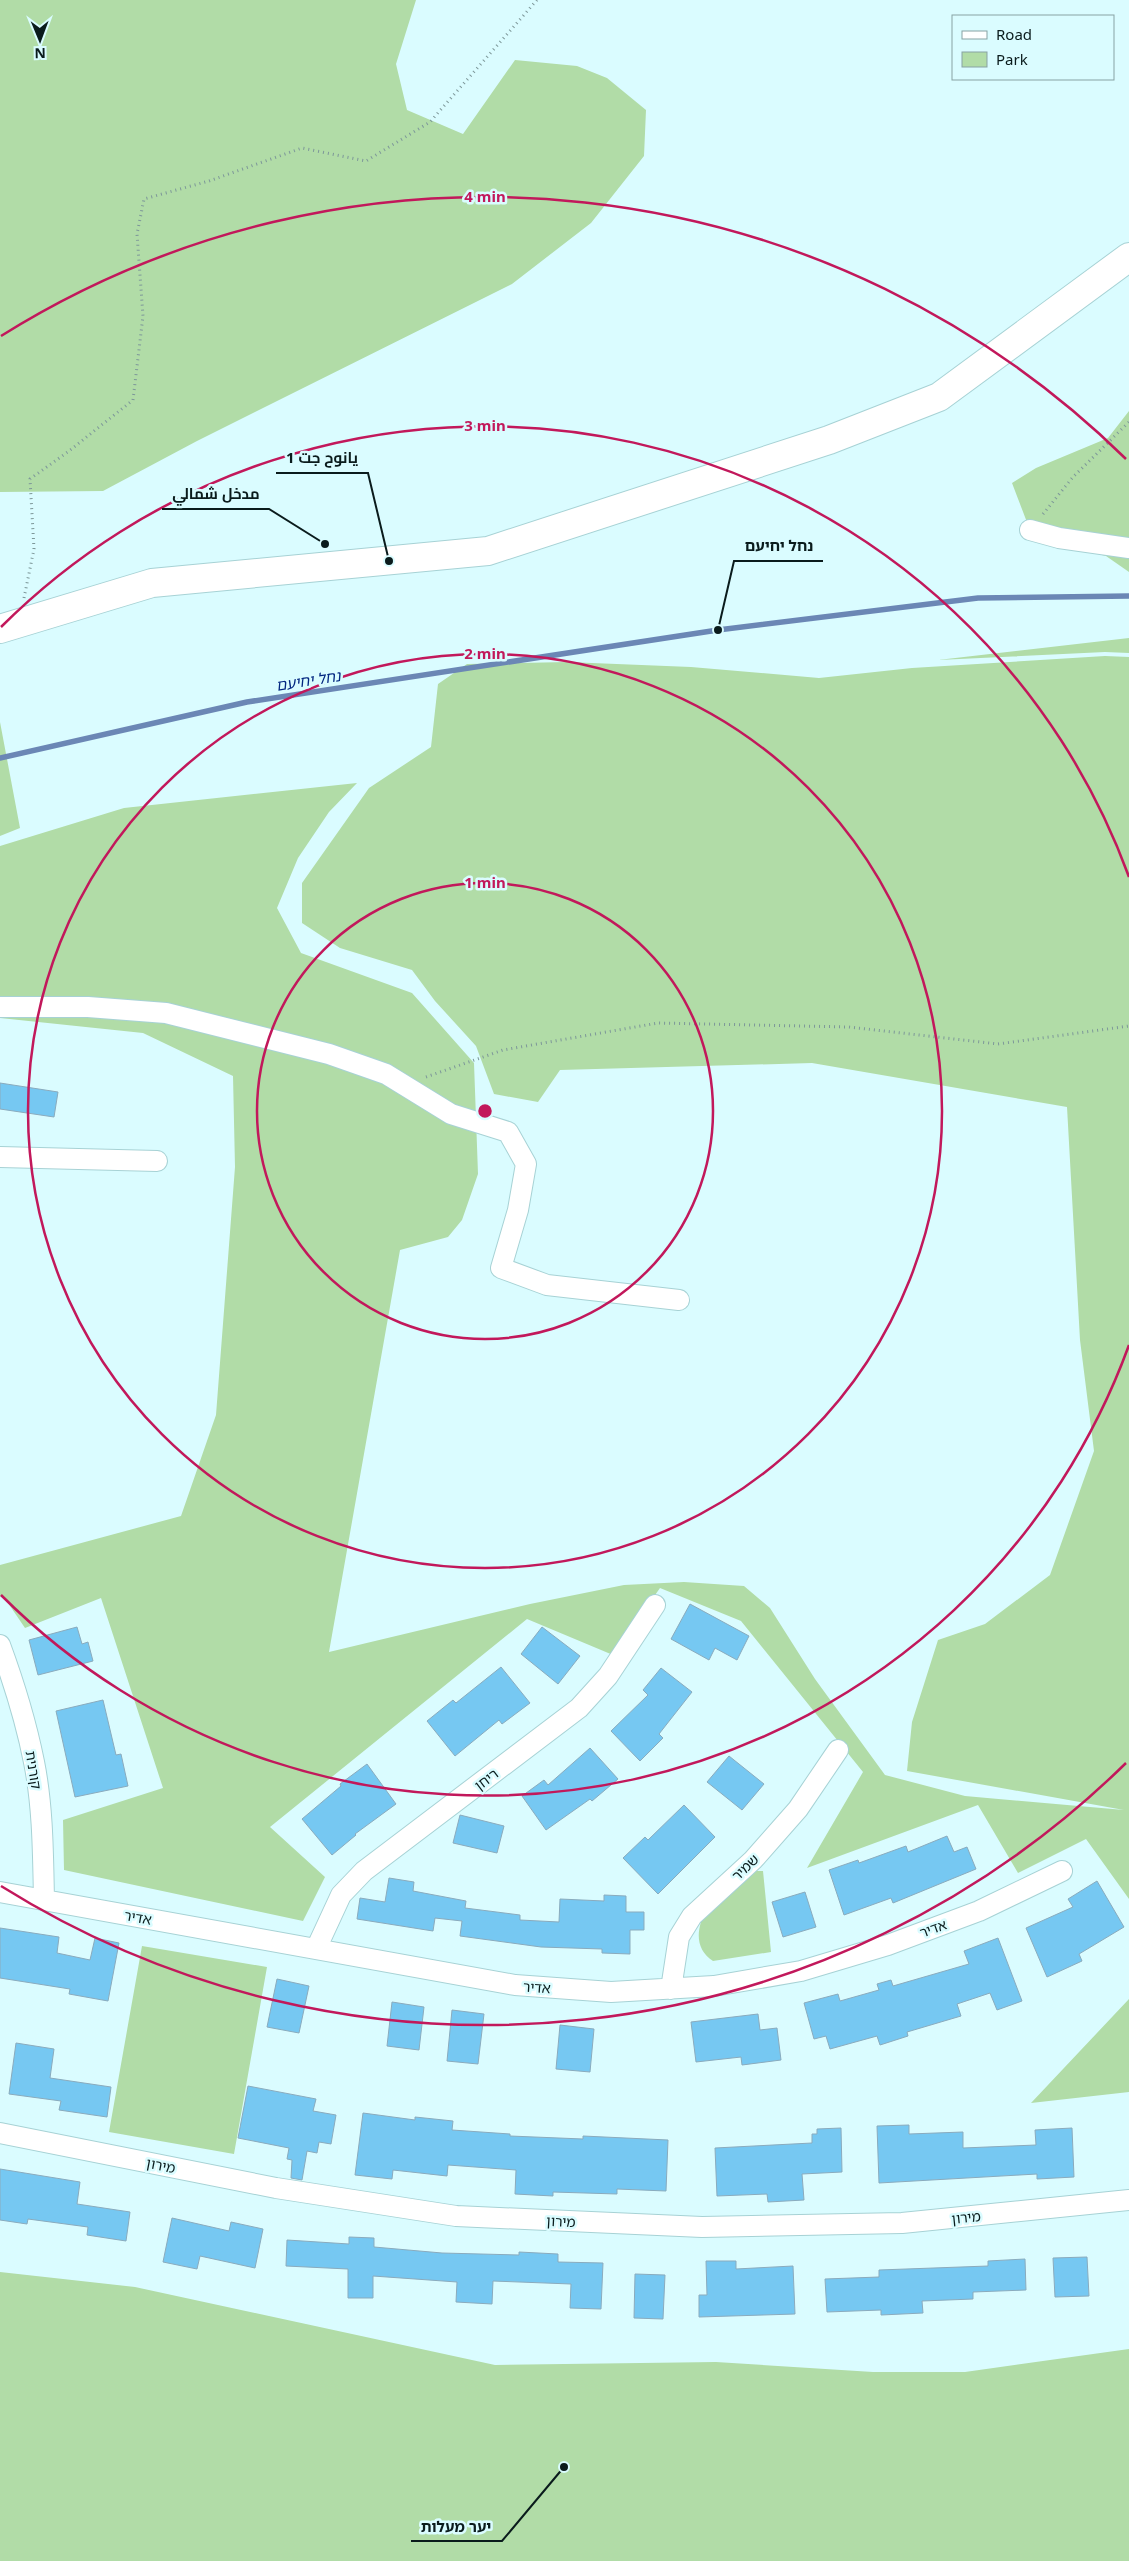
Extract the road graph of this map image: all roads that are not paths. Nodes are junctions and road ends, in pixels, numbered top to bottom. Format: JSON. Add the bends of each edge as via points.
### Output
{"nodes":[{"id":1,"x":1129,"y":257,"type":"edge"},
{"id":2,"x":1030,"y":530,"type":"road end"},
{"id":3,"x":1129,"y":548,"type":"edge"},
{"id":4,"x":9,"y":626,"type":"edge"},
{"id":5,"x":0,"y":1007,"type":"edge"},
{"id":6,"x":0,"y":1157,"type":"edge"},
{"id":7,"x":157,"y":1161,"type":"dead end"},
{"id":8,"x":679,"y":1300,"type":"dead end"},
{"id":9,"x":655,"y":1605,"type":"dead end"},
{"id":10,"x":0,"y":1645,"type":"edge"},
{"id":11,"x":838,"y":1750,"type":"dead end"},
{"id":12,"x":1062,"y":1871,"type":"dead end"},
{"id":13,"x":0,"y":1892,"type":"edge"},
{"id":14,"x":44,"y":1900,"type":"junction"},
{"id":15,"x":316,"y":1949,"type":"junction"},
{"id":16,"x":670,"y":1989,"type":"junction"},
{"id":17,"x":0,"y":2133,"type":"edge"},
{"id":18,"x":1129,"y":2200,"type":"edge"}],
"edges":[{"from":1,"to":4,"type":"main road","via":[[939,397],[820,443],[488,551],[152,583]]},
{"from":2,"to":3,"type":"street","via":[[1059,538]]},
{"from":5,"to":8,"type":"street","via":[[88,1007],[166,1012],[329,1054],[386,1074],[451,1114],[508,1132],[526,1164],[518,1210],[501,1268],[547,1285]]},
{"from":6,"to":7,"type":"street"},
{"from":9,"to":15,"type":"street","name":"ריחן","via":[[608,1676],[579,1708],[364,1871],[341,1894]]},
{"from":10,"to":14,"type":"street","name":"קורנית","via":[[15,1684],[34,1763],[42,1831]]},
{"from":11,"to":16,"type":"street","name":"שמיר","via":[[798,1809],[753,1860],[692,1916],[679,1937]]},
{"from":12,"to":16,"type":"street","name":"אדיר","via":[[978,1911],[801,1971],[714,1986]]},
{"from":13,"to":14,"type":"street","name":"אדיר"},
{"from":14,"to":15,"type":"street","name":"אדיר"},
{"from":15,"to":16,"type":"street","name":"אדיר","via":[[515,1985],[611,1992]]},
{"from":17,"to":18,"type":"street","name":"מירון","via":[[276,2188],[456,2216],[702,2227],[892,2224]]}]}
